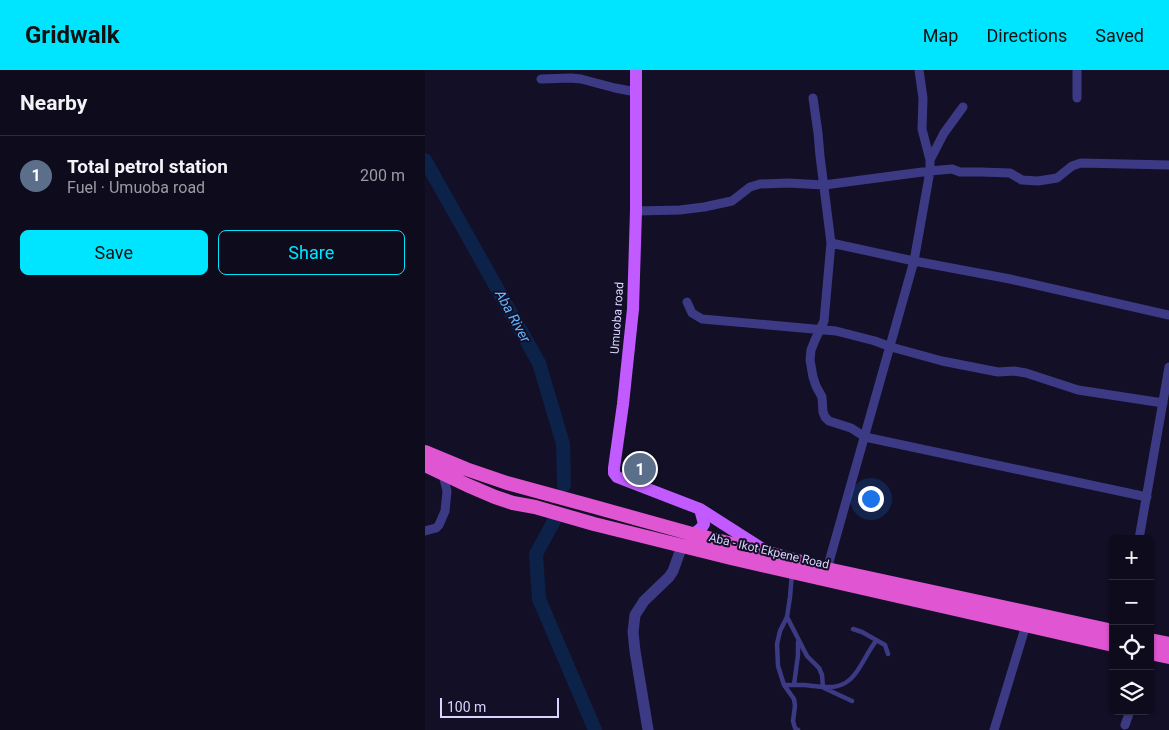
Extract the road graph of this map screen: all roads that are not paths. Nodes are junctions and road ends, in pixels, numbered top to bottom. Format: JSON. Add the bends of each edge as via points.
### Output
{"nodes":[{"id":1,"x":636,"y":70,"type":"edge"},
{"id":2,"x":919,"y":70,"type":"edge"},
{"id":3,"x":1077,"y":70,"type":"edge"},
{"id":4,"x":541,"y":79,"type":"dead end"},
{"id":5,"x":636,"y":92,"type":"junction"},
{"id":6,"x":813,"y":98,"type":"dead end"},
{"id":7,"x":1077,"y":98,"type":"dead end"},
{"id":8,"x":963,"y":107,"type":"dead end"},
{"id":9,"x":930,"y":160,"type":"junction"},
{"id":10,"x":1169,"y":165,"type":"edge"},
{"id":11,"x":930,"y":171,"type":"junction"},
{"id":12,"x":824,"y":185,"type":"junction"},
{"id":13,"x":635,"y":211,"type":"junction"},
{"id":14,"x":831,"y":243,"type":"junction"},
{"id":15,"x":914,"y":261,"type":"junction"},
{"id":16,"x":687,"y":302,"type":"dead end"},
{"id":17,"x":1169,"y":315,"type":"edge"},
{"id":18,"x":819,"y":330,"type":"junction"},
{"id":19,"x":891,"y":347,"type":"junction"},
{"id":20,"x":1169,"y":367,"type":"edge"},
{"id":21,"x":1163,"y":403,"type":"junction"},
{"id":22,"x":865,"y":437,"type":"junction"},
{"id":23,"x":425,"y":452,"type":"edge"},
{"id":24,"x":425,"y":466,"type":"edge"},
{"id":25,"x":443,"y":475,"type":"junction"},
{"id":26,"x":1147,"y":497,"type":"junction"},
{"id":27,"x":700,"y":509,"type":"junction"},
{"id":28,"x":425,"y":531,"type":"edge"},
{"id":29,"x":692,"y":534,"type":"junction"},
{"id":30,"x":1140,"y":535,"type":"edge"},
{"id":31,"x":682,"y":546,"type":"junction"},
{"id":32,"x":768,"y":553,"type":"junction"},
{"id":33,"x":827,"y":570,"type":"junction"},
{"id":34,"x":792,"y":572,"type":"junction"},
{"id":35,"x":787,"y":617,"type":"junction"},
{"id":36,"x":1026,"y":625,"type":"junction"},
{"id":37,"x":853,"y":629,"type":"dead end"},
{"id":38,"x":1109,"y":630,"type":"edge"},
{"id":39,"x":869,"y":636,"type":"junction"},
{"id":40,"x":798,"y":640,"type":"junction"},
{"id":41,"x":876,"y":641,"type":"junction"},
{"id":42,"x":1109,"y":644,"type":"edge"},
{"id":43,"x":1169,"y":644,"type":"edge"},
{"id":44,"x":1154,"y":650,"type":"edge"},
{"id":45,"x":868,"y":651,"type":"junction"},
{"id":46,"x":1154,"y":652,"type":"edge"},
{"id":47,"x":887,"y":654,"type":"dead end"},
{"id":48,"x":1169,"y":657,"type":"edge"},
{"id":49,"x":784,"y":685,"type":"junction"},
{"id":50,"x":794,"y":685,"type":"junction"},
{"id":51,"x":823,"y":687,"type":"junction"},
{"id":52,"x":852,"y":701,"type":"dead end"},
{"id":53,"x":1129,"y":715,"type":"edge"},
{"id":54,"x":1125,"y":725,"type":"dead end"},
{"id":55,"x":648,"y":730,"type":"edge"},
{"id":56,"x":798,"y":730,"type":"edge"},
{"id":57,"x":994,"y":730,"type":"edge"}],
"edges":[{"from":1,"to":5,"type":"main road","name":"Umuoba road"},
{"from":2,"to":9,"type":"street","via":[[923,98],[921,130]]},
{"from":3,"to":7,"type":"street"},
{"from":4,"to":5,"type":"street","via":[[581,79]]},
{"from":5,"to":13,"type":"main road","name":"Umuoba road"},
{"from":6,"to":12,"type":"street"},
{"from":8,"to":9,"type":"street"},
{"from":9,"to":11,"type":"street"},
{"from":10,"to":11,"type":"street","via":[[1081,163],[1057,178],[1038,181],[1022,180],[1010,173],[952,169]]},
{"from":11,"to":12,"type":"street"},
{"from":11,"to":15,"type":"street"},
{"from":12,"to":13,"type":"street","via":[[760,184],[732,201],[680,210]]},
{"from":12,"to":14,"type":"street"},
{"from":13,"to":27,"type":"main road","name":"Umuoba road","via":[[633,309],[614,473]]},
{"from":14,"to":15,"type":"street"},
{"from":14,"to":18,"type":"street","via":[[824,321]]},
{"from":15,"to":17,"type":"street","via":[[1010,278]]},
{"from":15,"to":19,"type":"street"},
{"from":16,"to":18,"type":"street","via":[[692,313],[702,319]]},
{"from":18,"to":19,"type":"street","via":[[865,338]]},
{"from":18,"to":22,"type":"street","via":[[810,360],[825,417]]},
{"from":19,"to":21,"type":"street","via":[[998,372],[1026,373],[1078,390]]},
{"from":19,"to":22,"type":"street"},
{"from":20,"to":21,"type":"street"},
{"from":21,"to":26,"type":"street"},
{"from":22,"to":26,"type":"street"},
{"from":22,"to":33,"type":"street"},
{"from":23,"to":29,"type":"highway","name":"Aba - Ikot Ekpene Road","via":[[507,483]]},
{"from":24,"to":25,"type":"highway","name":"Aba - Ikot Ekpene Road"},
{"from":25,"to":28,"type":"street","via":[[447,491],[445,511],[439,525]]},
{"from":25,"to":31,"type":"highway","name":"Aba - Ikot Ekpene Road","via":[[513,503]]},
{"from":26,"to":30,"type":"street"},
{"from":27,"to":29,"type":"main road","via":[[705,524]]},
{"from":27,"to":32,"type":"main road","name":"Umuoba road"},
{"from":29,"to":32,"type":"highway","name":"Aba - Ikot Ekpene Road"},
{"from":31,"to":34,"type":"highway","name":"Aba - Ikot Ekpene Road"},
{"from":31,"to":55,"type":"street","via":[[669,577],[644,601],[635,615],[635,651]]},
{"from":32,"to":33,"type":"highway","name":"Aba - Ikot Ekpene Road"},
{"from":33,"to":38,"type":"highway","name":"Aba - Ikot Ekpene Road"},
{"from":34,"to":35,"type":"lane"},
{"from":34,"to":36,"type":"highway","name":"Aba - Ikot Ekpene Road"},
{"from":35,"to":40,"type":"lane"},
{"from":35,"to":49,"type":"lane","via":[[777,644],[778,666]]},
{"from":36,"to":42,"type":"highway","name":"Aba - Ikot Ekpene Road"},
{"from":36,"to":57,"type":"street"},
{"from":37,"to":39,"type":"lane"},
{"from":39,"to":41,"type":"lane"},
{"from":39,"to":45,"type":"lane"},
{"from":40,"to":50,"type":"lane"},
{"from":40,"to":51,"type":"lane","via":[[819,668]]},
{"from":41,"to":45,"type":"lane"},
{"from":41,"to":47,"type":"lane","via":[[885,645]]},
{"from":43,"to":44,"type":"highway"},
{"from":45,"to":51,"type":"lane","via":[[851,680],[843,685]]},
{"from":46,"to":48,"type":"highway"},
{"from":49,"to":50,"type":"lane"},
{"from":49,"to":56,"type":"lane","via":[[794,699],[793,721]]},
{"from":50,"to":51,"type":"lane"},
{"from":51,"to":52,"type":"lane"},
{"from":53,"to":54,"type":"street"}]}
